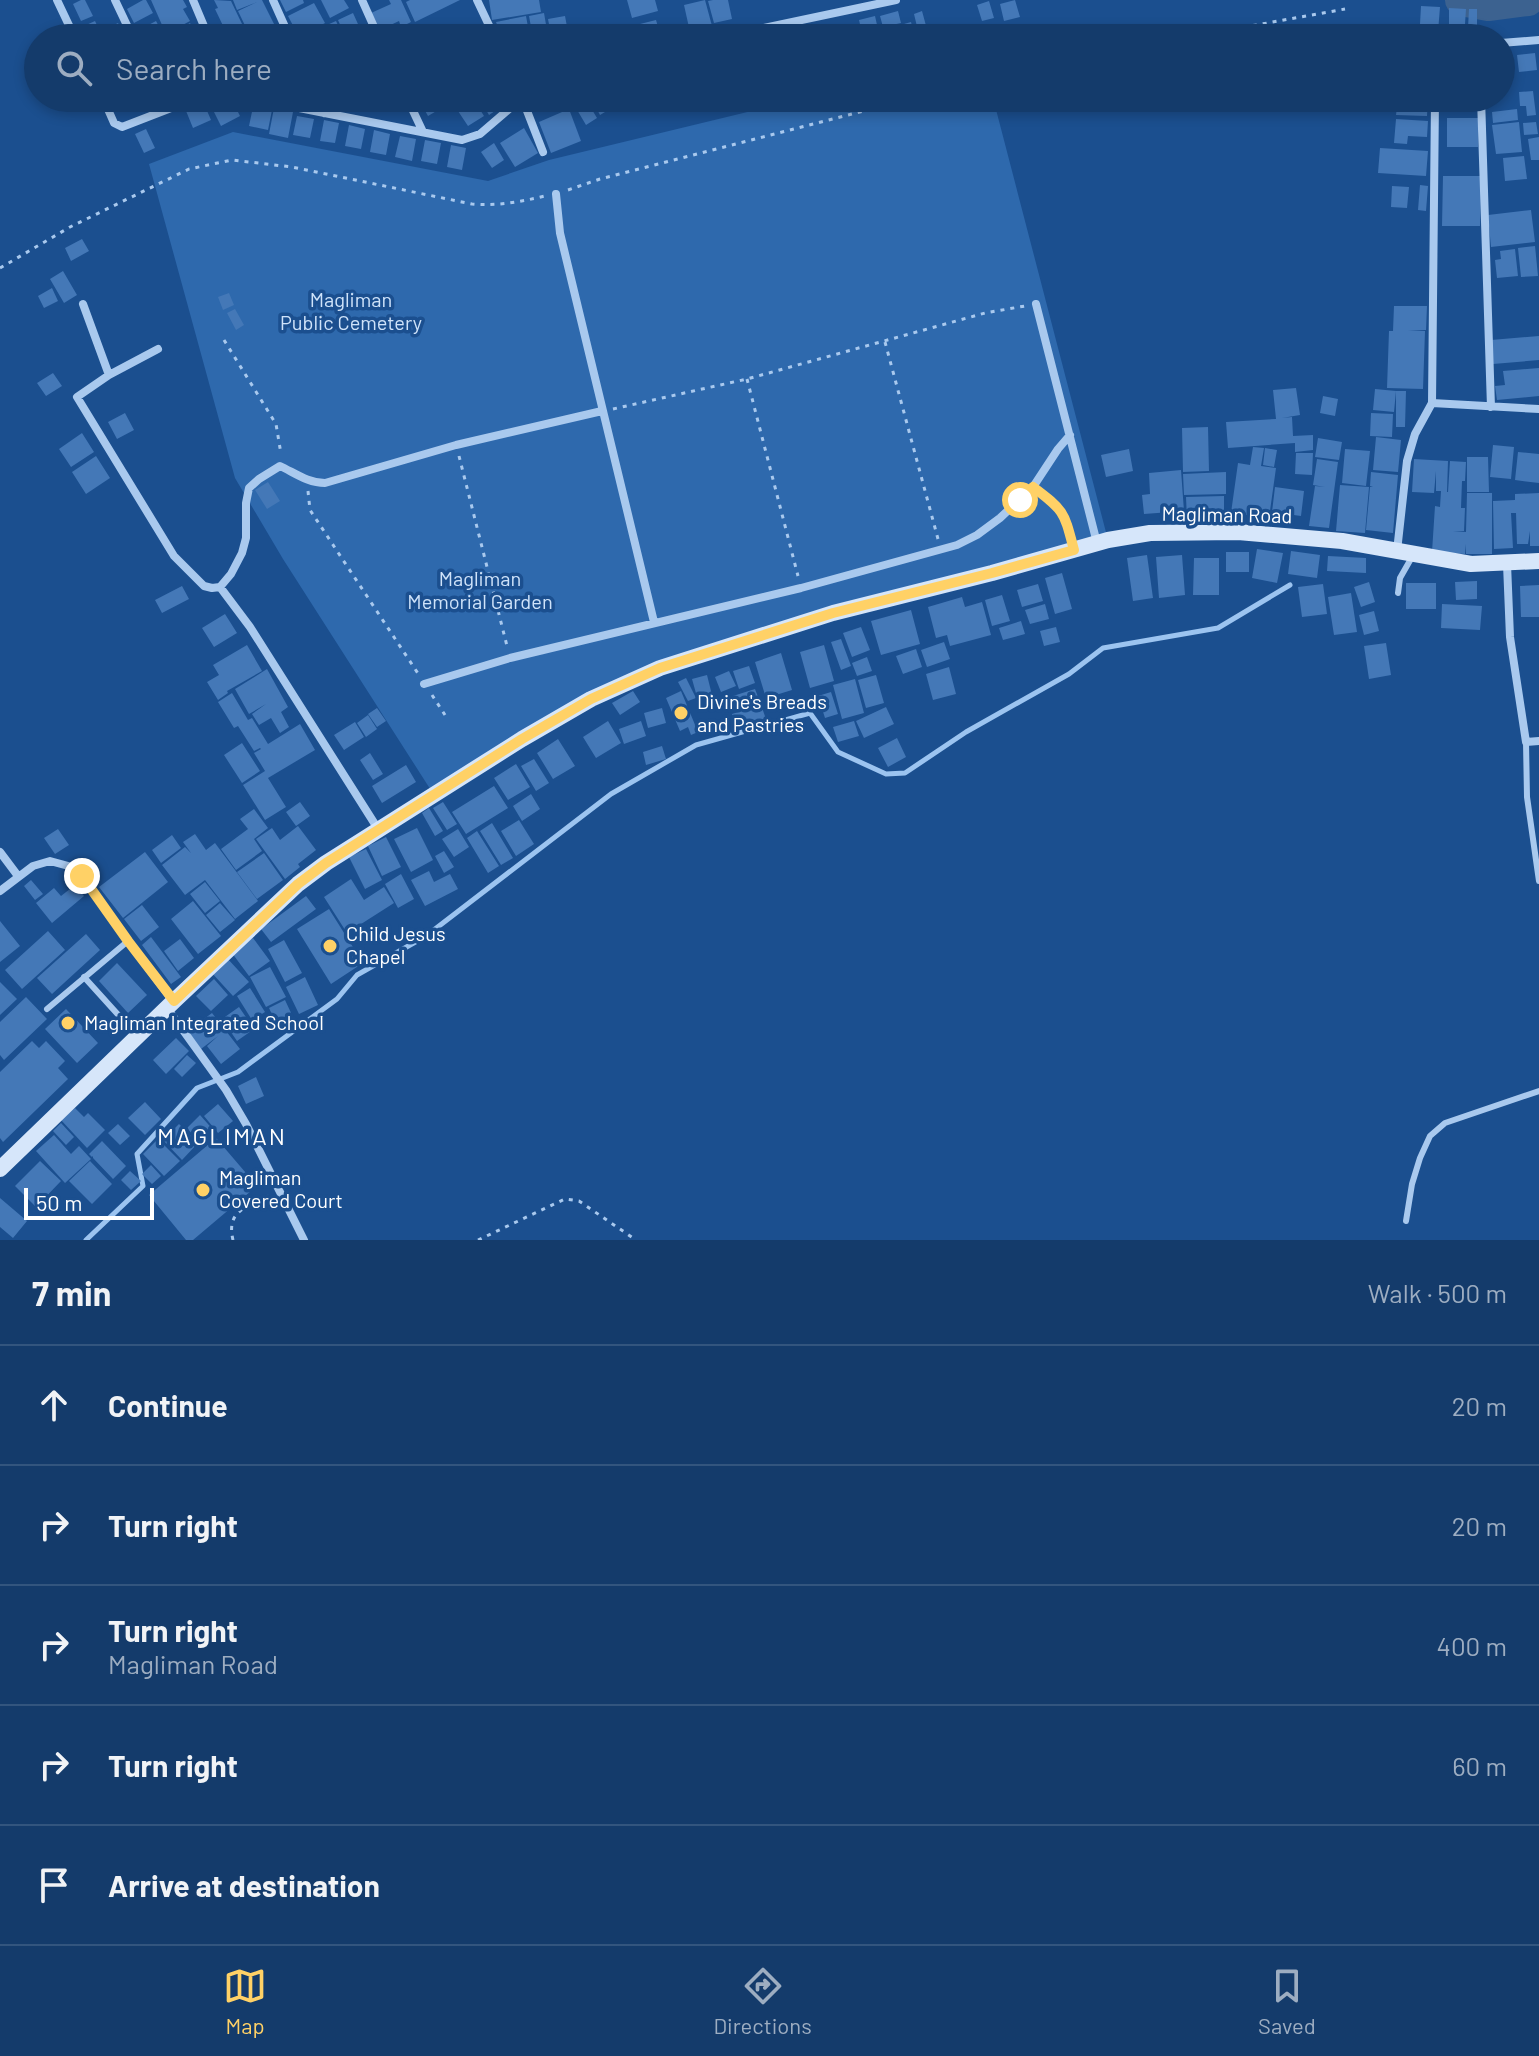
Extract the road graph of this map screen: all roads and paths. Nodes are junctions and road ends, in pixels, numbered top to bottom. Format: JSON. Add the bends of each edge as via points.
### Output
{"nodes":[{"id":1,"x":57,"y":0,"type":"edge"},
{"id":2,"x":115,"y":0,"type":"edge"},
{"id":3,"x":193,"y":0,"type":"edge"},
{"id":4,"x":273,"y":0,"type":"edge"},
{"id":5,"x":362,"y":0,"type":"edge"},
{"id":6,"x":477,"y":0,"type":"edge"},
{"id":7,"x":896,"y":0,"type":"edge"},
{"id":8,"x":1345,"y":9,"type":"dead end"},
{"id":9,"x":68,"y":24,"type":"edge"},
{"id":10,"x":126,"y":24,"type":"edge"},
{"id":11,"x":203,"y":24,"type":"edge"},
{"id":12,"x":284,"y":24,"type":"edge"},
{"id":13,"x":373,"y":24,"type":"edge"},
{"id":14,"x":488,"y":24,"type":"edge"},
{"id":15,"x":782,"y":24,"type":"edge"},
{"id":16,"x":1262,"y":24,"type":"edge"},
{"id":17,"x":1539,"y":40,"type":"edge"},
{"id":18,"x":1515,"y":42,"type":"edge"},
{"id":19,"x":109,"y":112,"type":"edge"},
{"id":20,"x":163,"y":112,"type":"edge"},
{"id":21,"x":319,"y":112,"type":"edge"},
{"id":22,"x":414,"y":112,"type":"edge"},
{"id":23,"x":506,"y":112,"type":"edge"},
{"id":24,"x":527,"y":112,"type":"edge"},
{"id":25,"x":860,"y":112,"type":"edge"},
{"id":26,"x":1435,"y":112,"type":"edge"},
{"id":27,"x":1481,"y":112,"type":"edge"},
{"id":28,"x":324,"y":113,"type":"joint"},
{"id":29,"x":423,"y":132,"type":"junction"},
{"id":30,"x":543,"y":152,"type":"dead end"},
{"id":31,"x":556,"y":194,"type":"junction"},
{"id":32,"x":0,"y":268,"type":"edge"},
{"id":33,"x":83,"y":304,"type":"dead end"},
{"id":34,"x":1036,"y":304,"type":"joint"},
{"id":35,"x":224,"y":340,"type":"dead end"},
{"id":36,"x":885,"y":341,"type":"junction"},
{"id":37,"x":158,"y":349,"type":"dead end"},
{"id":38,"x":109,"y":375,"type":"junction"},
{"id":39,"x":747,"y":379,"type":"junction"},
{"id":40,"x":1432,"y":403,"type":"junction"},
{"id":41,"x":1491,"y":407,"type":"junction"},
{"id":42,"x":1539,"y":409,"type":"edge"},
{"id":43,"x":602,"y":411,"type":"junction"},
{"id":44,"x":1070,"y":435,"type":"junction"},
{"id":45,"x":456,"y":445,"type":"junction"},
{"id":46,"x":280,"y":466,"type":"junction"},
{"id":47,"x":306,"y":480,"type":"junction"},
{"id":48,"x":1033,"y":487,"type":"junction"},
{"id":49,"x":1097,"y":543,"type":"junction"},
{"id":50,"x":1074,"y":550,"type":"junction"},
{"id":51,"x":941,"y":551,"type":"junction"},
{"id":52,"x":1397,"y":551,"type":"junction"},
{"id":53,"x":1414,"y":555,"type":"junction"},
{"id":54,"x":1539,"y":561,"type":"edge"},
{"id":55,"x":1507,"y":564,"type":"junction"},
{"id":56,"x":220,"y":587,"type":"junction"},
{"id":57,"x":801,"y":588,"type":"junction"},
{"id":58,"x":1398,"y":593,"type":"dead end"},
{"id":59,"x":654,"y":622,"type":"junction"},
{"id":60,"x":510,"y":658,"type":"junction"},
{"id":61,"x":424,"y":684,"type":"junction"},
{"id":62,"x":445,"y":715,"type":"dead end"},
{"id":63,"x":1539,"y":741,"type":"edge"},
{"id":64,"x":1526,"y":742,"type":"junction"},
{"id":65,"x":378,"y":829,"type":"junction"},
{"id":66,"x":0,"y":852,"type":"edge"},
{"id":67,"x":18,"y":876,"type":"junction"},
{"id":68,"x":1539,"y":881,"type":"edge"},
{"id":69,"x":0,"y":891,"type":"edge"},
{"id":70,"x":128,"y":941,"type":"junction"},
{"id":71,"x":84,"y":977,"type":"junction"},
{"id":72,"x":170,"y":1005,"type":"junction"},
{"id":73,"x":47,"y":1009,"type":"dead end"},
{"id":74,"x":122,"y":1019,"type":"dead end"},
{"id":75,"x":1539,"y":1091,"type":"edge"},
{"id":76,"x":0,"y":1169,"type":"edge"},
{"id":77,"x":279,"y":1191,"type":"junction"},
{"id":78,"x":1406,"y":1221,"type":"dead end"},
{"id":79,"x":233,"y":1240,"type":"edge"},
{"id":80,"x":304,"y":1240,"type":"edge"},
{"id":81,"x":478,"y":1240,"type":"edge"},
{"id":82,"x":636,"y":1240,"type":"edge"}],
"edges":[{"from":1,"to":9,"type":"street"},
{"from":2,"to":10,"type":"street"},
{"from":3,"to":11,"type":"street"},
{"from":4,"to":12,"type":"street"},
{"from":5,"to":13,"type":"street"},
{"from":6,"to":14,"type":"street"},
{"from":7,"to":15,"type":"street"},
{"from":8,"to":16,"type":"path"},
{"from":17,"to":18,"type":"street"},
{"from":19,"to":20,"type":"street","via":[[122,127]]},
{"from":21,"to":28,"type":"street"},
{"from":22,"to":29,"type":"street"},
{"from":23,"to":29,"type":"street","via":[[480,134],[462,140]]},
{"from":24,"to":30,"type":"street"},
{"from":25,"to":31,"type":"path"},
{"from":26,"to":40,"type":"street"},
{"from":27,"to":41,"type":"street"},
{"from":28,"to":29,"type":"street"},
{"from":31,"to":32,"type":"path","via":[[491,206],[232,160],[189,169]]},
{"from":31,"to":43,"type":"street","via":[[560,233]]},
{"from":33,"to":38,"type":"street"},
{"from":34,"to":36,"type":"path"},
{"from":34,"to":44,"type":"street"},
{"from":35,"to":46,"type":"path","via":[[276,424]]},
{"from":36,"to":39,"type":"path"},
{"from":36,"to":51,"type":"path"},
{"from":37,"to":38,"type":"street"},
{"from":38,"to":56,"type":"street","via":[[77,397],[174,556],[204,586]]},
{"from":39,"to":43,"type":"path"},
{"from":39,"to":57,"type":"path"},
{"from":40,"to":41,"type":"street"},
{"from":40,"to":52,"type":"street","via":[[1407,461]]},
{"from":41,"to":42,"type":"street"},
{"from":43,"to":45,"type":"street"},
{"from":43,"to":59,"type":"street"},
{"from":44,"to":48,"type":"street"},
{"from":44,"to":49,"type":"street"},
{"from":45,"to":47,"type":"street","via":[[325,483]]},
{"from":45,"to":60,"type":"path"},
{"from":46,"to":47,"type":"street"},
{"from":46,"to":56,"type":"street","via":[[249,488],[242,553]]},
{"from":47,"to":61,"type":"path","via":[[310,510]]},
{"from":48,"to":50,"type":"street","via":[[1058,505]]},
{"from":48,"to":51,"type":"street","via":[[977,535]]},
{"from":49,"to":50,"type":"street","name":"Magliman Road"},
{"from":49,"to":52,"type":"street","name":"Magliman Road","via":[[1150,533],[1238,532]]},
{"from":50,"to":65,"type":"street","name":"Magliman Road","via":[[833,613],[660,668],[578,707]]},
{"from":51,"to":57,"type":"street"},
{"from":52,"to":53,"type":"street","name":"Magliman Road"},
{"from":53,"to":55,"type":"street","name":"Magliman Road"},
{"from":53,"to":58,"type":"lane"},
{"from":54,"to":55,"type":"street","name":"Magliman Road"},
{"from":55,"to":64,"type":"street","via":[[1510,637]]},
{"from":56,"to":65,"type":"street"},
{"from":57,"to":59,"type":"street"},
{"from":59,"to":60,"type":"street"},
{"from":60,"to":61,"type":"street"},
{"from":61,"to":62,"type":"path"},
{"from":63,"to":64,"type":"street"},
{"from":64,"to":68,"type":"lane","via":[[1527,797]]},
{"from":65,"to":72,"type":"street","name":"Magliman Road","via":[[298,884]]},
{"from":66,"to":67,"type":"street"},
{"from":67,"to":69,"type":"street"},
{"from":67,"to":70,"type":"street","via":[[50,861],[72,867]]},
{"from":70,"to":71,"type":"lane"},
{"from":70,"to":72,"type":"street"},
{"from":71,"to":73,"type":"lane"},
{"from":71,"to":74,"type":"lane"},
{"from":72,"to":76,"type":"street","name":"Magliman Road"},
{"from":72,"to":77,"type":"street","via":[[226,1090]]},
{"from":75,"to":78,"type":"lane","via":[[1445,1123],[1430,1136],[1412,1184]]},
{"from":77,"to":79,"type":"path","via":[[232,1219]]},
{"from":77,"to":80,"type":"street"},
{"from":81,"to":82,"type":"path","via":[[565,1199],[579,1201]]}]}
